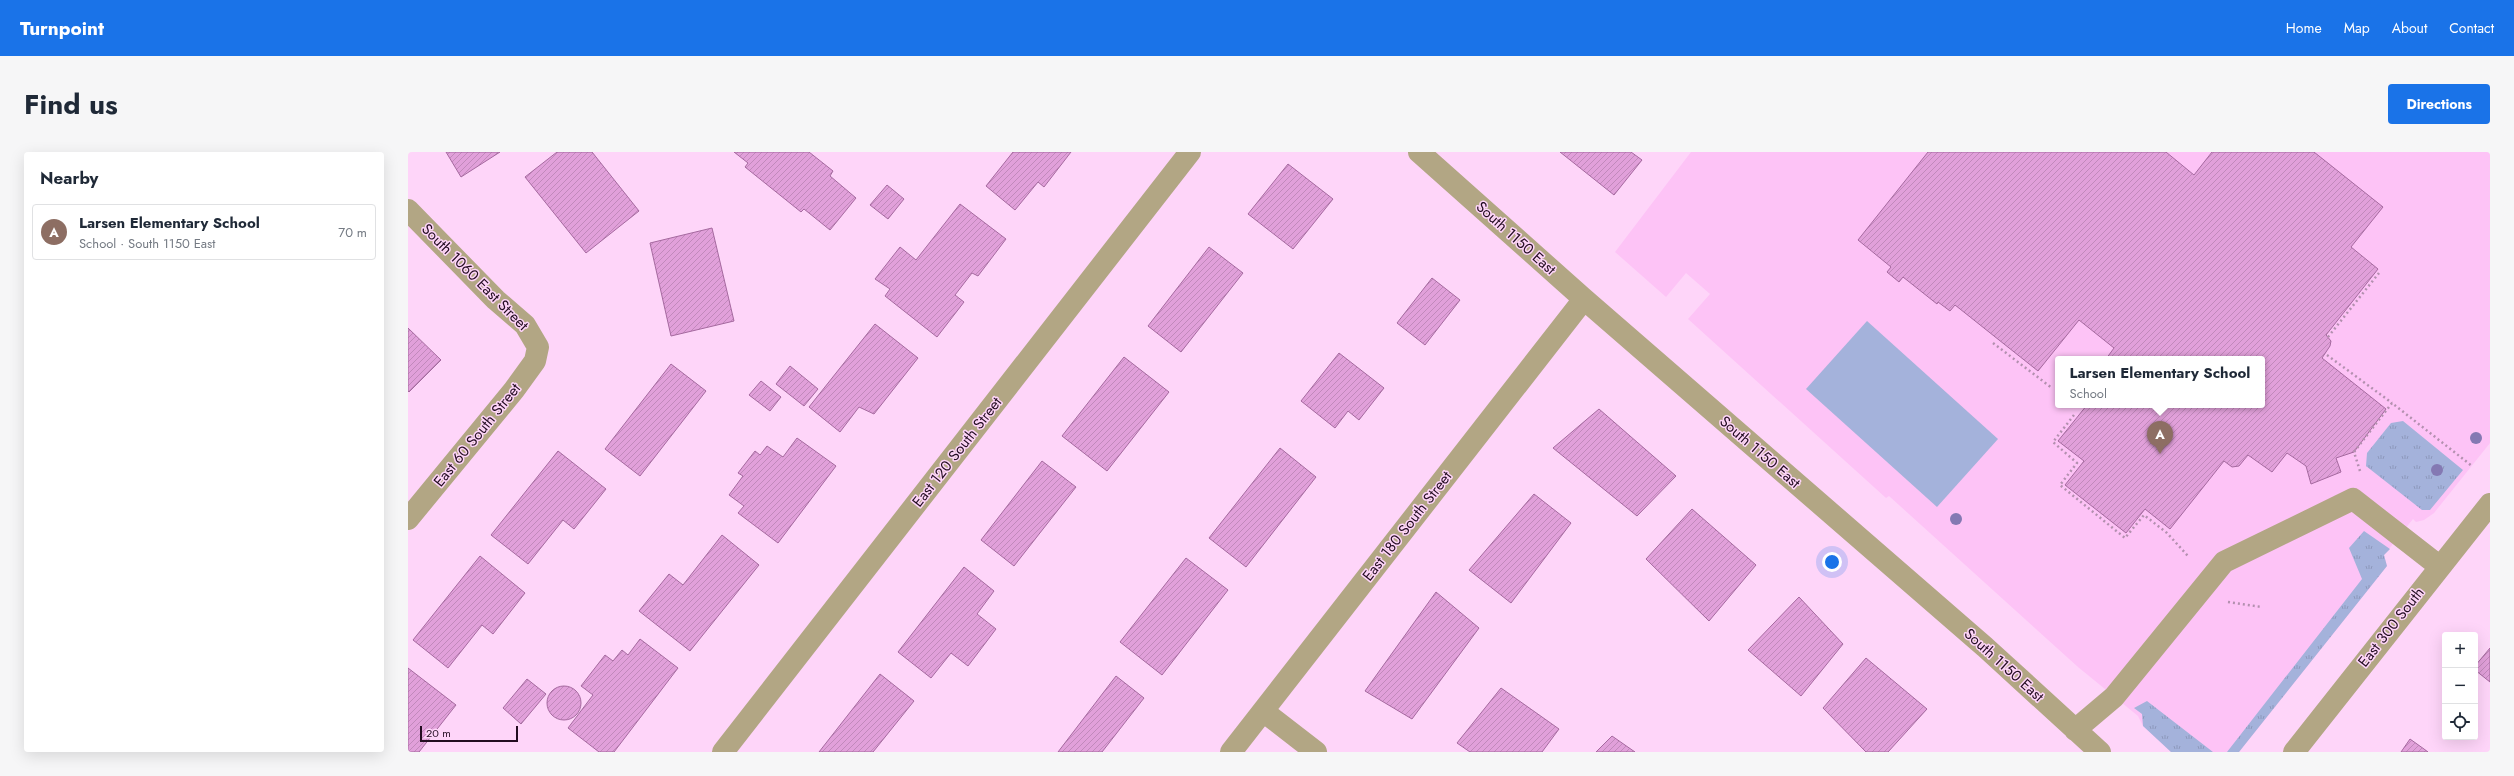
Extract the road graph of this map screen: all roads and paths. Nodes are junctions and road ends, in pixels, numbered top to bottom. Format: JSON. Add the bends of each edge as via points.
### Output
{"nodes":[{"id":1,"x":1190,"y":152,"type":"edge"},
{"id":2,"x":1429,"y":155,"type":"edge"},
{"id":3,"x":408,"y":210,"type":"edge"},
{"id":4,"x":2379,"y":273,"type":"dead end"},
{"id":5,"x":1584,"y":299,"type":"junction"},
{"id":6,"x":2328,"y":337,"type":"dead end"},
{"id":7,"x":1993,"y":343,"type":"dead end"},
{"id":8,"x":538,"y":347,"type":"joint"},
{"id":9,"x":2327,"y":355,"type":"dead end"},
{"id":10,"x":2052,"y":388,"type":"dead end"},
{"id":11,"x":2392,"y":403,"type":"junction"},
{"id":12,"x":2074,"y":415,"type":"dead end"},
{"id":13,"x":2472,"y":466,"type":"dead end"},
{"id":14,"x":2360,"y":472,"type":"dead end"},
{"id":15,"x":2490,"y":504,"type":"edge"},
{"id":16,"x":408,"y":519,"type":"edge"},
{"id":17,"x":2188,"y":556,"type":"dead end"},
{"id":18,"x":2439,"y":566,"type":"junction"},
{"id":19,"x":2228,"y":602,"type":"dead end"},
{"id":20,"x":2262,"y":607,"type":"dead end"},
{"id":21,"x":1263,"y":710,"type":"junction"},
{"id":22,"x":2075,"y":730,"type":"junction"},
{"id":23,"x":723,"y":752,"type":"edge"},
{"id":24,"x":1231,"y":752,"type":"edge"},
{"id":25,"x":1316,"y":752,"type":"edge"},
{"id":26,"x":2100,"y":752,"type":"edge"},
{"id":27,"x":2294,"y":752,"type":"edge"}],
"edges":[{"from":1,"to":23,"type":"street","name":"East 120 South Street"},
{"from":2,"to":5,"type":"street","name":"South 1150 East"},
{"from":3,"to":8,"type":"street","name":"South 1060 East Street","via":[[496,300],[525,325]]},
{"from":4,"to":6,"type":"path"},
{"from":5,"to":21,"type":"street","name":"East 180 South Street"},
{"from":5,"to":22,"type":"street","name":"South 1150 East","via":[[1985,647]]},
{"from":7,"to":10,"type":"path"},
{"from":8,"to":16,"type":"street","name":"East 60 South Street","via":[[536,361]]},
{"from":9,"to":11,"type":"path"},
{"from":11,"to":13,"type":"path"},
{"from":11,"to":14,"type":"path","via":[[2354,452]]},
{"from":12,"to":17,"type":"path","via":[[2053,442],[2077,463],[2060,485],[2125,538],[2144,515],[2167,533]]},
{"from":15,"to":18,"type":"street","name":"East 300 South"},
{"from":18,"to":22,"type":"street","via":[[2353,499],[2224,562],[2114,697]]},
{"from":18,"to":27,"type":"street","name":"East 300 South"},
{"from":19,"to":20,"type":"path"},
{"from":21,"to":24,"type":"street","name":"East 180 South Street"},
{"from":21,"to":25,"type":"street"},
{"from":22,"to":26,"type":"street","name":"South 1150 East"}]}
